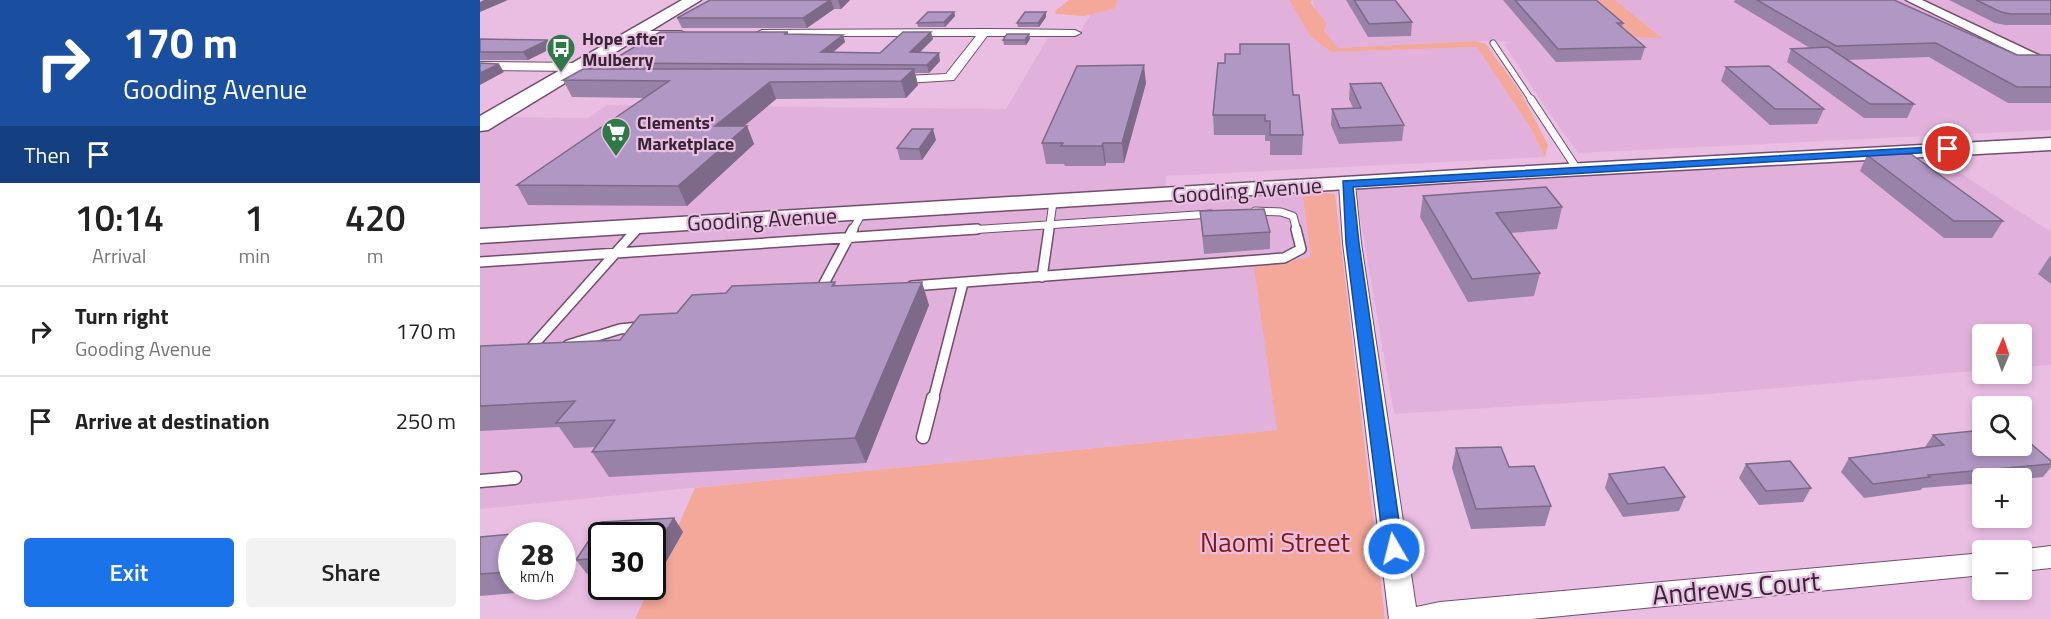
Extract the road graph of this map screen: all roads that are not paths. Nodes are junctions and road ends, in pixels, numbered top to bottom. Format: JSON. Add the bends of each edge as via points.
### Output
{"nodes":[{"id":1,"x":693,"y":0,"type":"edge"},
{"id":2,"x":1912,"y":0,"type":"edge"},
{"id":3,"x":985,"y":32,"type":"junction"},
{"id":4,"x":752,"y":33,"type":"edge"},
{"id":5,"x":1075,"y":33,"type":"dead end"},
{"id":6,"x":636,"y":34,"type":"junction"},
{"id":7,"x":694,"y":34,"type":"edge"},
{"id":8,"x":1493,"y":43,"type":"dead end"},
{"id":9,"x":480,"y":66,"type":"edge"},
{"id":10,"x":2051,"y":67,"type":"edge"},
{"id":11,"x":581,"y":73,"type":"junction"},
{"id":12,"x":873,"y":80,"type":"edge"},
{"id":13,"x":480,"y":125,"type":"edge"},
{"id":14,"x":2051,"y":144,"type":"edge"},
{"id":15,"x":1577,"y":170,"type":"junction"},
{"id":16,"x":1347,"y":184,"type":"junction"},
{"id":17,"x":1053,"y":202,"type":"junction"},
{"id":18,"x":1246,"y":212,"type":"edge"},
{"id":19,"x":862,"y":213,"type":"junction"},
{"id":20,"x":1224,"y":213,"type":"edge"},
{"id":21,"x":1050,"y":225,"type":"junction"},
{"id":22,"x":640,"y":226,"type":"junction"},
{"id":23,"x":480,"y":236,"type":"edge"},
{"id":24,"x":848,"y":238,"type":"junction"},
{"id":25,"x":615,"y":253,"type":"junction"},
{"id":26,"x":480,"y":262,"type":"edge"},
{"id":27,"x":1042,"y":277,"type":"junction"},
{"id":28,"x":963,"y":283,"type":"junction"},
{"id":29,"x":905,"y":287,"type":"edge"},
{"id":30,"x":830,"y":292,"type":"edge"},
{"id":31,"x":819,"y":293,"type":"junction"},
{"id":32,"x":807,"y":294,"type":"edge"},
{"id":33,"x":653,"y":326,"type":"edge"},
{"id":34,"x":561,"y":347,"type":"edge"},
{"id":35,"x":540,"y":348,"type":"edge"},
{"id":36,"x":923,"y":437,"type":"dead end"},
{"id":37,"x":515,"y":478,"type":"dead end"},
{"id":38,"x":480,"y":481,"type":"edge"},
{"id":39,"x":2051,"y":557,"type":"edge"},
{"id":40,"x":2032,"y":559,"type":"edge"},
{"id":41,"x":1972,"y":565,"type":"edge"},
{"id":42,"x":1403,"y":619,"type":"edge"},
{"id":43,"x":1418,"y":619,"type":"edge"}],
"edges":[{"from":1,"to":6,"type":"main road"},
{"from":2,"to":10,"type":"street"},
{"from":3,"to":4,"type":"street"},
{"from":3,"to":5,"type":"street"},
{"from":3,"to":12,"type":"street","via":[[950,77]]},
{"from":6,"to":7,"type":"street"},
{"from":6,"to":11,"type":"main road"},
{"from":8,"to":15,"type":"lane"},
{"from":9,"to":11,"type":"street"},
{"from":11,"to":13,"type":"main road","via":[[559,79]]},
{"from":14,"to":15,"type":"main road","name":"Gooding Avenue"},
{"from":15,"to":16,"type":"main road","name":"Gooding Avenue"},
{"from":16,"to":17,"type":"main road","name":"Gooding Avenue"},
{"from":16,"to":42,"type":"street"},
{"from":17,"to":19,"type":"main road","name":"Gooding Avenue"},
{"from":17,"to":21,"type":"lane"},
{"from":18,"to":27,"type":"lane","via":[[1293,216],[1301,249],[1284,258]]},
{"from":19,"to":22,"type":"main road","name":"Gooding Avenue"},
{"from":19,"to":24,"type":"lane"},
{"from":20,"to":21,"type":"lane"},
{"from":21,"to":24,"type":"lane"},
{"from":21,"to":27,"type":"lane"},
{"from":22,"to":23,"type":"main road","name":"Gooding Avenue"},
{"from":22,"to":25,"type":"lane"},
{"from":24,"to":25,"type":"lane"},
{"from":24,"to":31,"type":"lane"},
{"from":25,"to":26,"type":"lane"},
{"from":25,"to":35,"type":"lane","via":[[525,349]]},
{"from":27,"to":28,"type":"lane"},
{"from":28,"to":29,"type":"lane"},
{"from":28,"to":36,"type":"lane"},
{"from":30,"to":31,"type":"lane"},
{"from":31,"to":32,"type":"lane"},
{"from":33,"to":34,"type":"lane","via":[[621,329]]},
{"from":37,"to":38,"type":"lane"},
{"from":39,"to":40,"type":"street"},
{"from":41,"to":43,"type":"street","name":"Andrews Court"}]}
